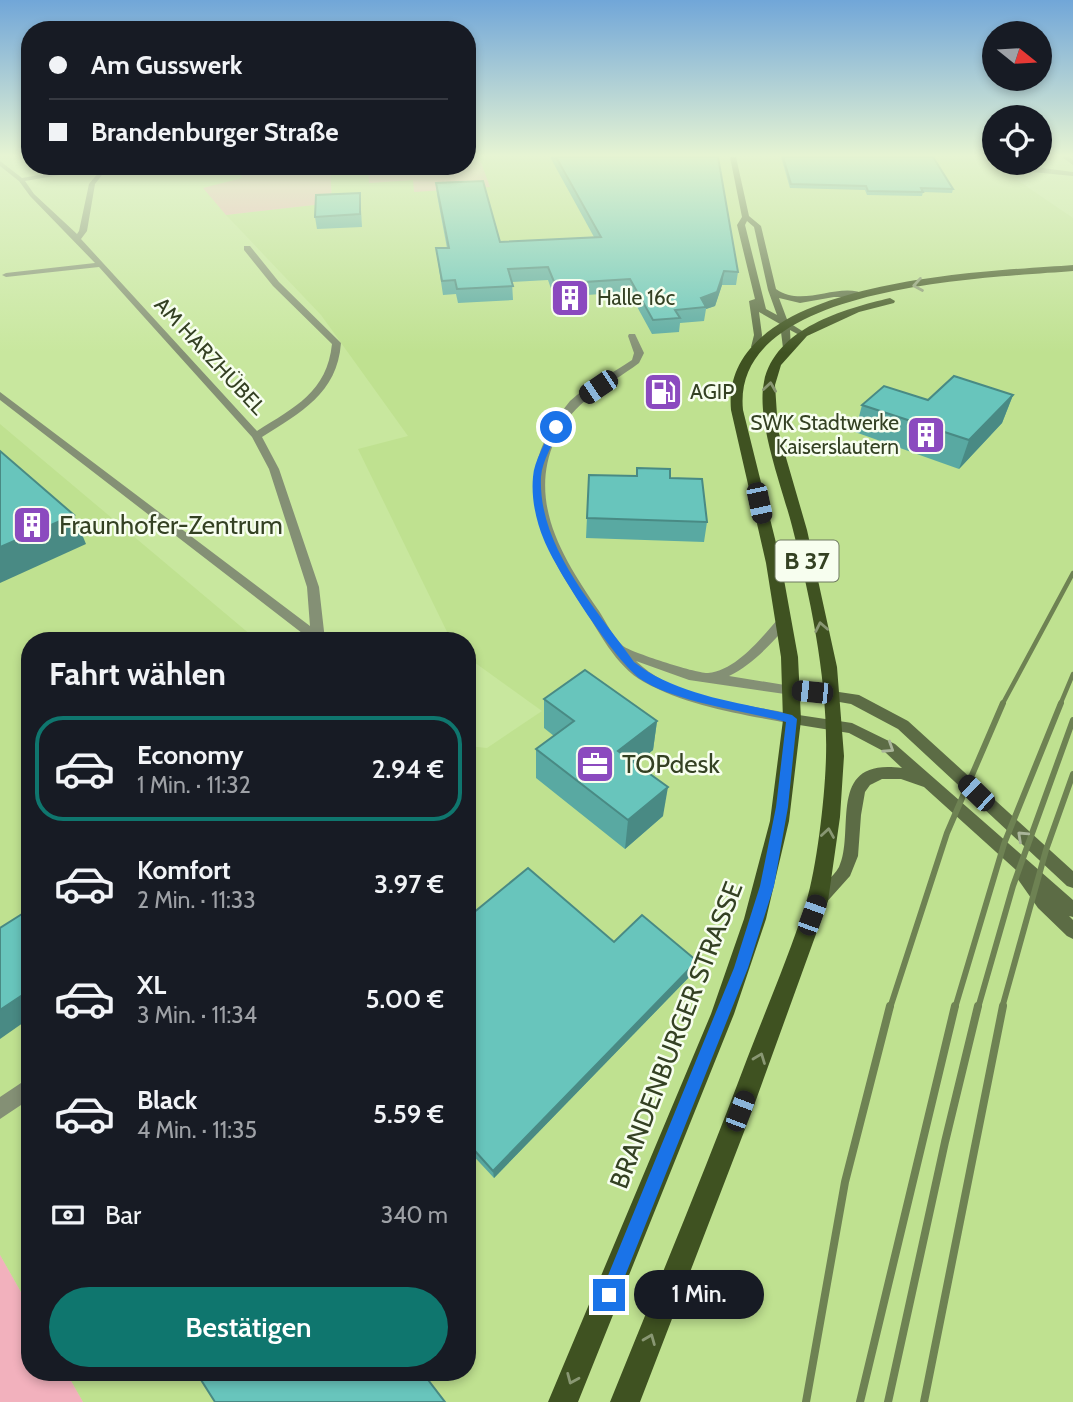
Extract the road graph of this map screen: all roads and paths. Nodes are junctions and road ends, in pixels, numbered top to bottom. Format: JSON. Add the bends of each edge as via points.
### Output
{"nodes":[{"id":1,"x":60,"y":222,"type":"edge"},
{"id":2,"x":85,"y":222,"type":"edge"},
{"id":3,"x":743,"y":222,"type":"edge"},
{"id":4,"x":753,"y":222,"type":"edge"},
{"id":5,"x":77,"y":239,"type":"junction"},
{"id":6,"x":247,"y":248,"type":"dead end"},
{"id":7,"x":99,"y":265,"type":"junction"},
{"id":8,"x":1073,"y":268,"type":"edge"},
{"id":9,"x":3,"y":273,"type":"edge"},
{"id":10,"x":1073,"y":274,"type":"edge"},
{"id":11,"x":16,"y":280,"type":"dead end"},
{"id":12,"x":755,"y":289,"type":"junction"},
{"id":13,"x":772,"y":290,"type":"junction"},
{"id":14,"x":863,"y":295,"type":"junction"},
{"id":15,"x":785,"y":325,"type":"junction"},
{"id":16,"x":803,"y":334,"type":"junction"},
{"id":17,"x":632,"y":336,"type":"dead end"},
{"id":18,"x":756,"y":347,"type":"junction"},
{"id":19,"x":788,"y":348,"type":"junction"},
{"id":20,"x":0,"y":395,"type":"edge"},
{"id":21,"x":256,"y":436,"type":"junction"},
{"id":22,"x":783,"y":622,"type":"junction"},
{"id":23,"x":310,"y":632,"type":"edge"},
{"id":24,"x":318,"y":632,"type":"edge"},
{"id":25,"x":622,"y":652,"type":"junction"},
{"id":26,"x":689,"y":675,"type":"junction"},
{"id":27,"x":792,"y":690,"type":"junction"},
{"id":28,"x":832,"y":694,"type":"junction"},
{"id":29,"x":792,"y":719,"type":"junction"},
{"id":30,"x":835,"y":723,"type":"junction"},
{"id":31,"x":936,"y":786,"type":"junction"},
{"id":32,"x":1010,"y":855,"type":"junction"},
{"id":33,"x":1073,"y":881,"type":"edge"},
{"id":34,"x":817,"y":901,"type":"junction"},
{"id":35,"x":1073,"y":910,"type":"edge"},
{"id":36,"x":1073,"y":932,"type":"edge"},
{"id":37,"x":21,"y":1094,"type":"edge"},
{"id":38,"x":0,"y":1109,"type":"edge"},
{"id":39,"x":563,"y":1402,"type":"edge"},
{"id":40,"x":625,"y":1402,"type":"edge"}],
"edges":[{"from":1,"to":5,"type":"street","name":"AM HARZHÜBEL"},
{"from":2,"to":5,"type":"street"},
{"from":3,"to":12,"type":"main road"},
{"from":4,"to":13,"type":"main road"},
{"from":5,"to":7,"type":"street","name":"AM HARZHÜBEL"},
{"from":6,"to":21,"type":"street","via":[[276,284],[337,343],[337,363],[326,384]]},
{"from":7,"to":9,"type":"street"},
{"from":7,"to":21,"type":"street","name":"AM HARZHÜBEL"},
{"from":8,"to":14,"type":"main road","name":"BRANDENBURGER STRASSE","number":"B 37","one_way":true,"via":[[936,282]]},
{"from":9,"to":11,"type":"street"},
{"from":10,"to":16,"type":"main road","number":"B 37","via":[[883,303],[846,313]]},
{"from":12,"to":15,"type":"main road","via":[[762,310]]},
{"from":12,"to":18,"type":"main road"},
{"from":13,"to":14,"type":"main road","via":[[783,298],[808,301]]},
{"from":13,"to":15,"type":"main road"},
{"from":14,"to":15,"type":"main road","name":"BRANDENBURGER STRASSE","number":"B 37"},
{"from":15,"to":16,"type":"main road"},
{"from":15,"to":18,"type":"main road","name":"BRANDENBURGER STRASSE","number":"B 37"},
{"from":15,"to":19,"type":"main road"},
{"from":16,"to":19,"type":"main road","number":"B 37"},
{"from":17,"to":25,"type":"street","via":[[639,357],[569,409],[545,447],[537,475],[539,509],[549,541]]},
{"from":18,"to":22,"type":"main road","name":"BRANDENBURGER STRASSE","number":"B 37","via":[[739,380],[738,413]]},
{"from":28,"to":19,"type":"main road","number":"B 37","one_way":true,"via":[[813,590],[768,405],[775,364]]},
{"from":20,"to":23,"type":"street"},
{"from":21,"to":24,"type":"street","name":"AM HARZHÜBEL","via":[[274,470],[313,587]]},
{"from":22,"to":26,"type":"street","via":[[733,671]]},
{"from":22,"to":27,"type":"main road","name":"BRANDENBURGER STRASSE","number":"B 37"},
{"from":25,"to":26,"type":"street"},
{"from":25,"to":29,"type":"street","via":[[630,665],[669,688]]},
{"from":26,"to":27,"type":"street"},
{"from":27,"to":28,"type":"main road"},
{"from":27,"to":29,"type":"main road","name":"BRANDENBURGER STRASSE","number":"B 37"},
{"from":28,"to":30,"type":"main road","number":"B 37"},
{"from":33,"to":28,"type":"main road","one_way":true,"via":[[902,725],[855,699]]},
{"from":29,"to":30,"type":"main road"},
{"from":29,"to":39,"type":"main road","name":"BRANDENBURGER STRASSE","number":"B 37","one_way":true,"via":[[767,886],[741,968]]},
{"from":30,"to":31,"type":"main road","one_way":true,"via":[[891,748]]},
{"from":34,"to":30,"type":"main road","number":"B 37","one_way":true,"via":[[831,804]]},
{"from":31,"to":32,"type":"main road"},
{"from":31,"to":34,"type":"main road","via":[[894,771],[865,779],[856,789],[846,870]]},
{"from":32,"to":35,"type":"main road"},
{"from":32,"to":36,"type":"main road","via":[[1044,903]]},
{"from":40,"to":34,"type":"main road","number":"B 37","one_way":true,"via":[[745,1099]]},
{"from":37,"to":38,"type":"street"}]}
